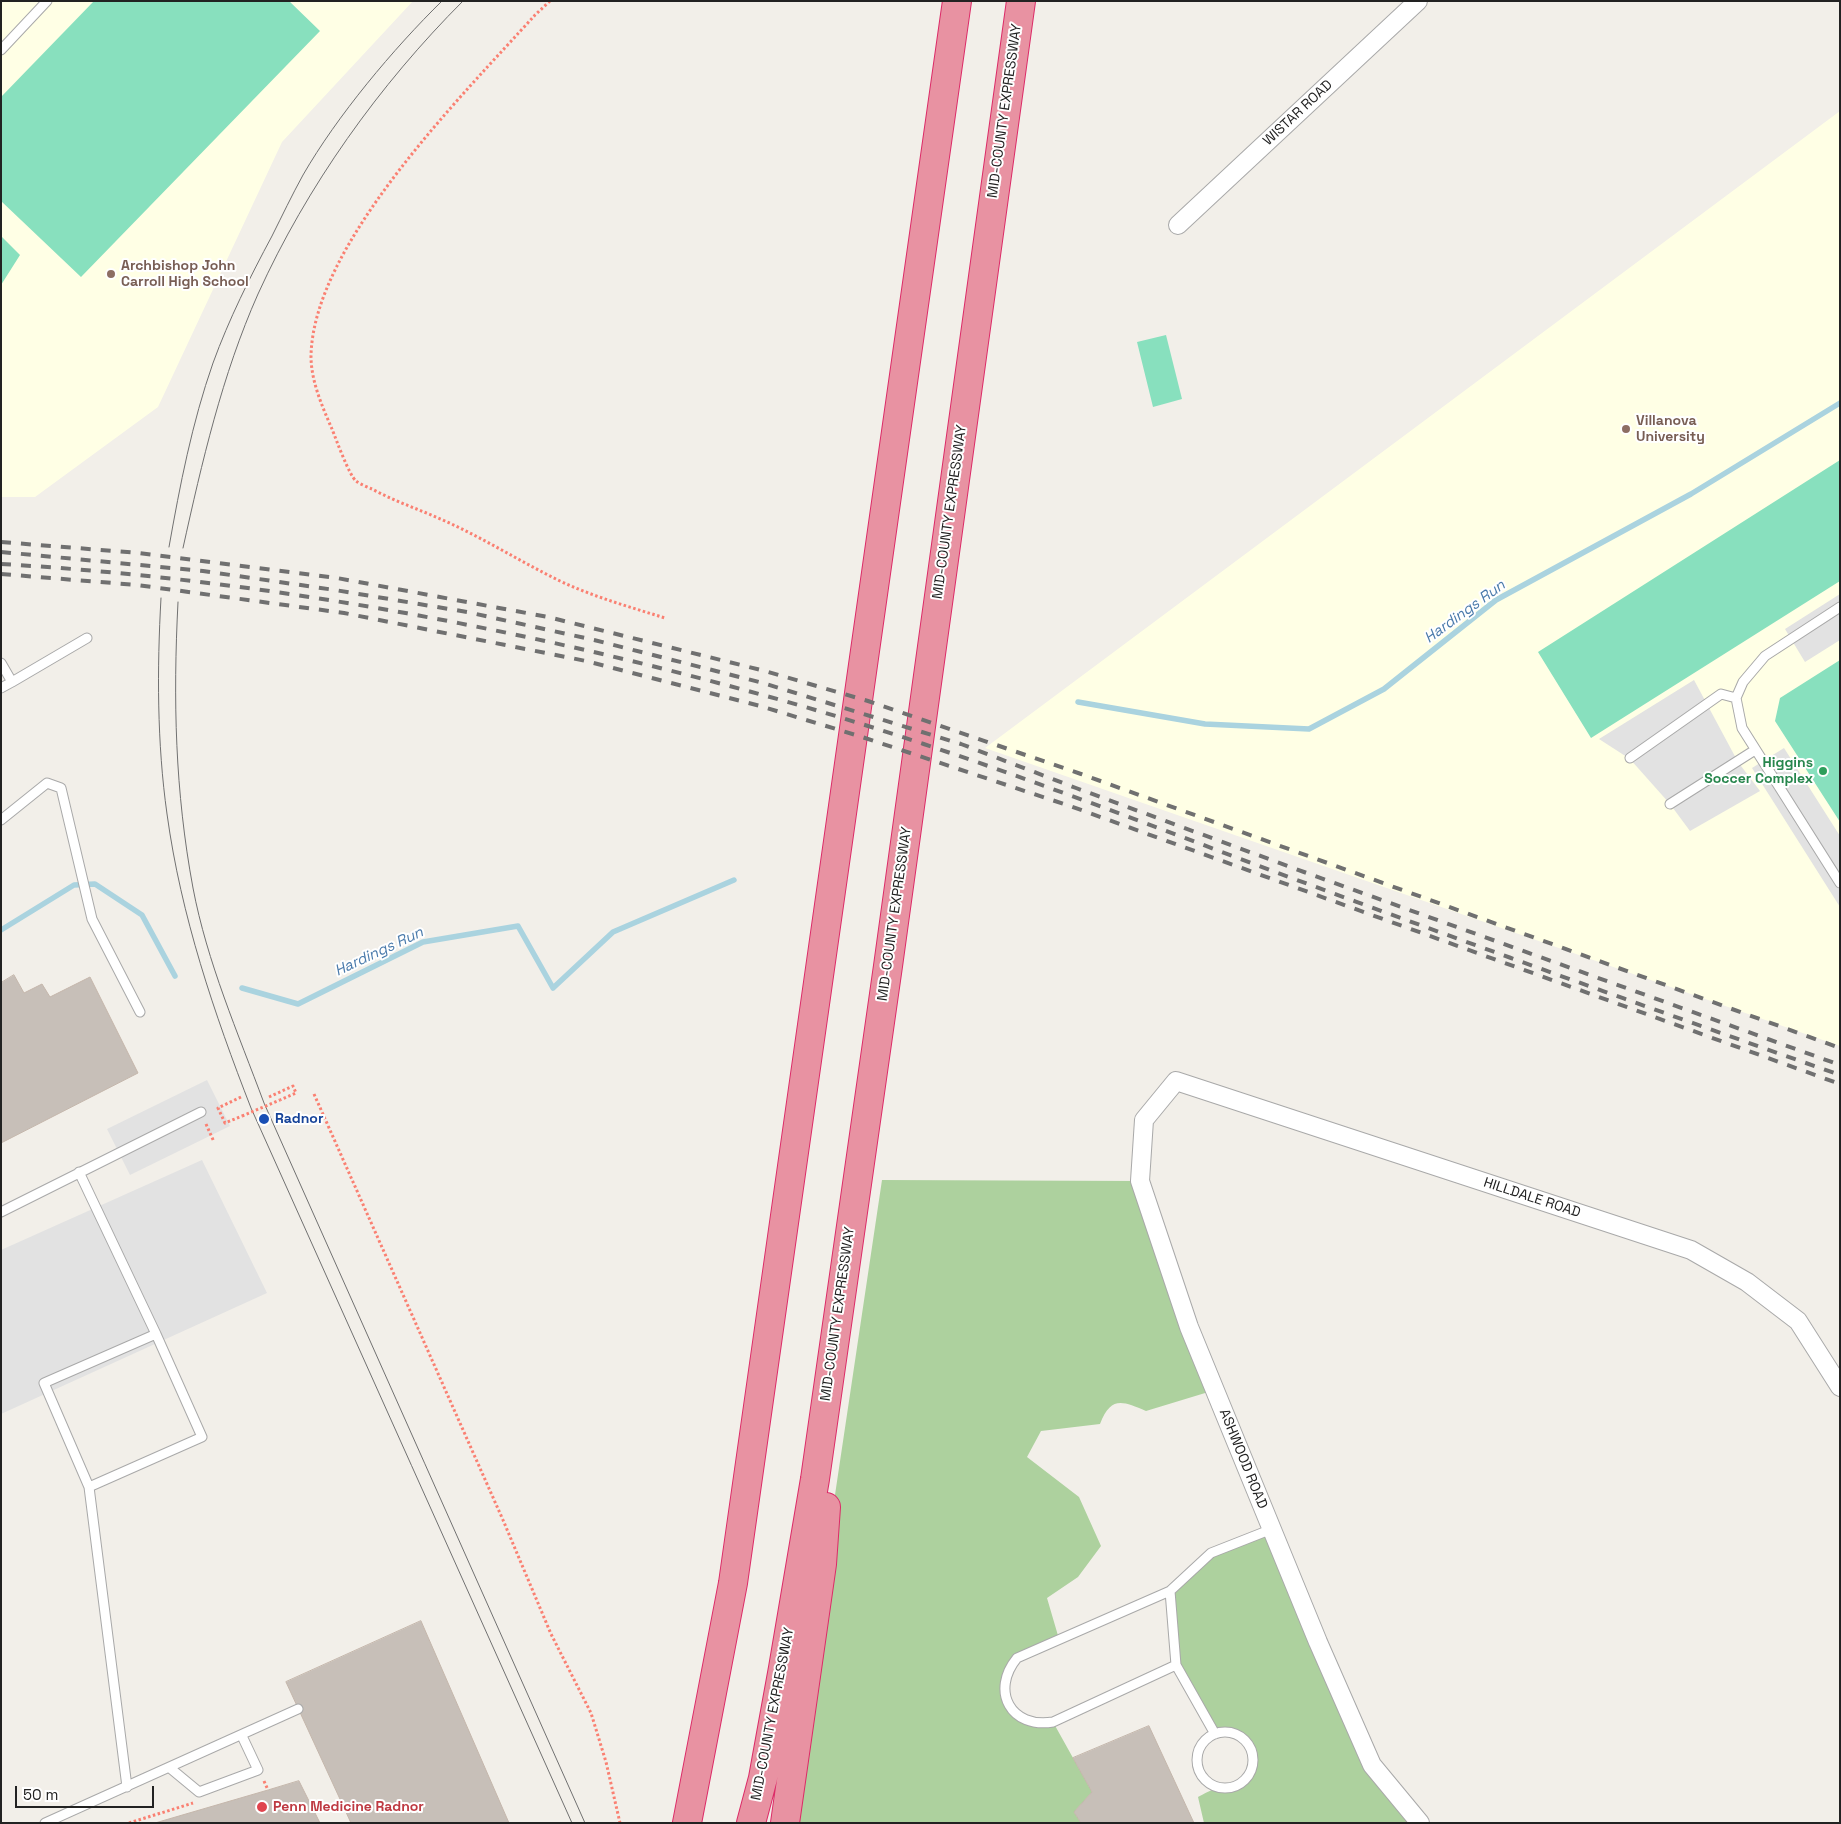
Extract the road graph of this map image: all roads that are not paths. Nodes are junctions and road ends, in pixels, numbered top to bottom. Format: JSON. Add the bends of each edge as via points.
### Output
{"nodes":[{"id":1,"x":47,"y":1,"type":"edge"},
{"id":2,"x":957,"y":1,"type":"edge"},
{"id":3,"x":1021,"y":1,"type":"edge"},
{"id":4,"x":1418,"y":1,"type":"edge"},
{"id":5,"x":1,"y":50,"type":"edge"},
{"id":6,"x":1178,"y":225,"type":"dead end"},
{"id":7,"x":1840,"y":607,"type":"edge"},
{"id":8,"x":87,"y":638,"type":"dead end"},
{"id":9,"x":1,"y":663,"type":"edge"},
{"id":10,"x":12,"y":682,"type":"junction"},
{"id":11,"x":1,"y":688,"type":"edge"},
{"id":12,"x":1736,"y":698,"type":"junction"},
{"id":13,"x":1756,"y":750,"type":"junction"},
{"id":14,"x":1630,"y":758,"type":"dead end"},
{"id":15,"x":1670,"y":804,"type":"dead end"},
{"id":16,"x":1,"y":820,"type":"edge"},
{"id":17,"x":1840,"y":883,"type":"edge"},
{"id":18,"x":140,"y":1012,"type":"dead end"},
{"id":19,"x":1176,"y":1081,"type":"joint"},
{"id":20,"x":201,"y":1112,"type":"road end"},
{"id":21,"x":79,"y":1172,"type":"junction"},
{"id":22,"x":1,"y":1212,"type":"edge"},
{"id":23,"x":156,"y":1334,"type":"junction"},
{"id":24,"x":829,"y":1368,"type":"junction"},
{"id":25,"x":1840,"y":1387,"type":"edge"},
{"id":26,"x":89,"y":1487,"type":"junction"},
{"id":27,"x":1272,"y":1529,"type":"junction"},
{"id":28,"x":1170,"y":1591,"type":"junction"},
{"id":29,"x":1176,"y":1665,"type":"junction"},
{"id":30,"x":298,"y":1709,"type":"dead end"},
{"id":31,"x":1215,"y":1734,"type":"junction"},
{"id":32,"x":242,"y":1736,"type":"junction"},
{"id":33,"x":170,"y":1768,"type":"junction"},
{"id":34,"x":127,"y":1786,"type":"junction"},
{"id":35,"x":45,"y":1823,"type":"edge"},
{"id":36,"x":687,"y":1823,"type":"edge"},
{"id":37,"x":751,"y":1823,"type":"edge"},
{"id":38,"x":785,"y":1823,"type":"edge"},
{"id":39,"x":1420,"y":1823,"type":"edge"}],
"edges":[{"from":1,"to":5,"type":"lane"},
{"from":2,"to":36,"type":"highway","via":[[733,1583]]},
{"from":3,"to":24,"type":"highway","name":"MID-COUNTY EXPRESSWAY","via":[[888,966]]},
{"from":4,"to":6,"type":"street","name":"WISTAR ROAD"},
{"from":7,"to":12,"type":"lane","via":[[1766,656],[1743,682]]},
{"from":8,"to":10,"type":"lane"},
{"from":9,"to":10,"type":"lane"},
{"from":10,"to":11,"type":"lane"},
{"from":12,"to":13,"type":"lane","via":[[1742,728]]},
{"from":12,"to":14,"type":"lane","via":[[1721,694]]},
{"from":13,"to":15,"type":"lane"},
{"from":13,"to":17,"type":"lane"},
{"from":16,"to":18,"type":"lane","via":[[47,783],[61,788],[92,919]]},
{"from":19,"to":25,"type":"street","name":"HILLDALE ROAD","via":[[1691,1250],[1746,1282],[1798,1321]]},
{"from":19,"to":27,"type":"street","name":"ASHWOOD ROAD","via":[[1144,1120],[1140,1181],[1189,1327]]},
{"from":20,"to":21,"type":"lane"},
{"from":21,"to":22,"type":"lane"},
{"from":21,"to":23,"type":"lane"},
{"from":23,"to":26,"type":"lane","via":[[44,1383]]},
{"from":23,"to":26,"type":"lane","via":[[202,1436]]},
{"from":24,"to":37,"type":"highway","name":"MID-COUNTY EXPRESSWAY","via":[[783,1668]]},
{"from":24,"to":38,"type":"highway","via":[[830,1459],[822,1564]]},
{"from":26,"to":34,"type":"lane"},
{"from":27,"to":28,"type":"lane","via":[[1211,1553]]},
{"from":27,"to":39,"type":"street","name":"ASHWOOD ROAD","via":[[1372,1765]]},
{"from":28,"to":29,"type":"lane"},
{"from":28,"to":29,"type":"lane","via":[[1018,1658],[1007,1674],[1005,1693],[1017,1715],[1041,1724],[1053,1722]]},
{"from":29,"to":31,"type":"lane"},
{"from":30,"to":32,"type":"lane"},
{"from":31,"to":31,"type":"lane","via":[[1201,1745],[1197,1762],[1199,1771],[1203,1778],[1218,1788],[1236,1787],[1253,1768],[1252,1750],[1241,1736],[1224,1732]]},
{"from":32,"to":33,"type":"lane"},
{"from":32,"to":33,"type":"lane","via":[[258,1770],[199,1792]]},
{"from":33,"to":34,"type":"lane"},
{"from":34,"to":35,"type":"lane"}]}
